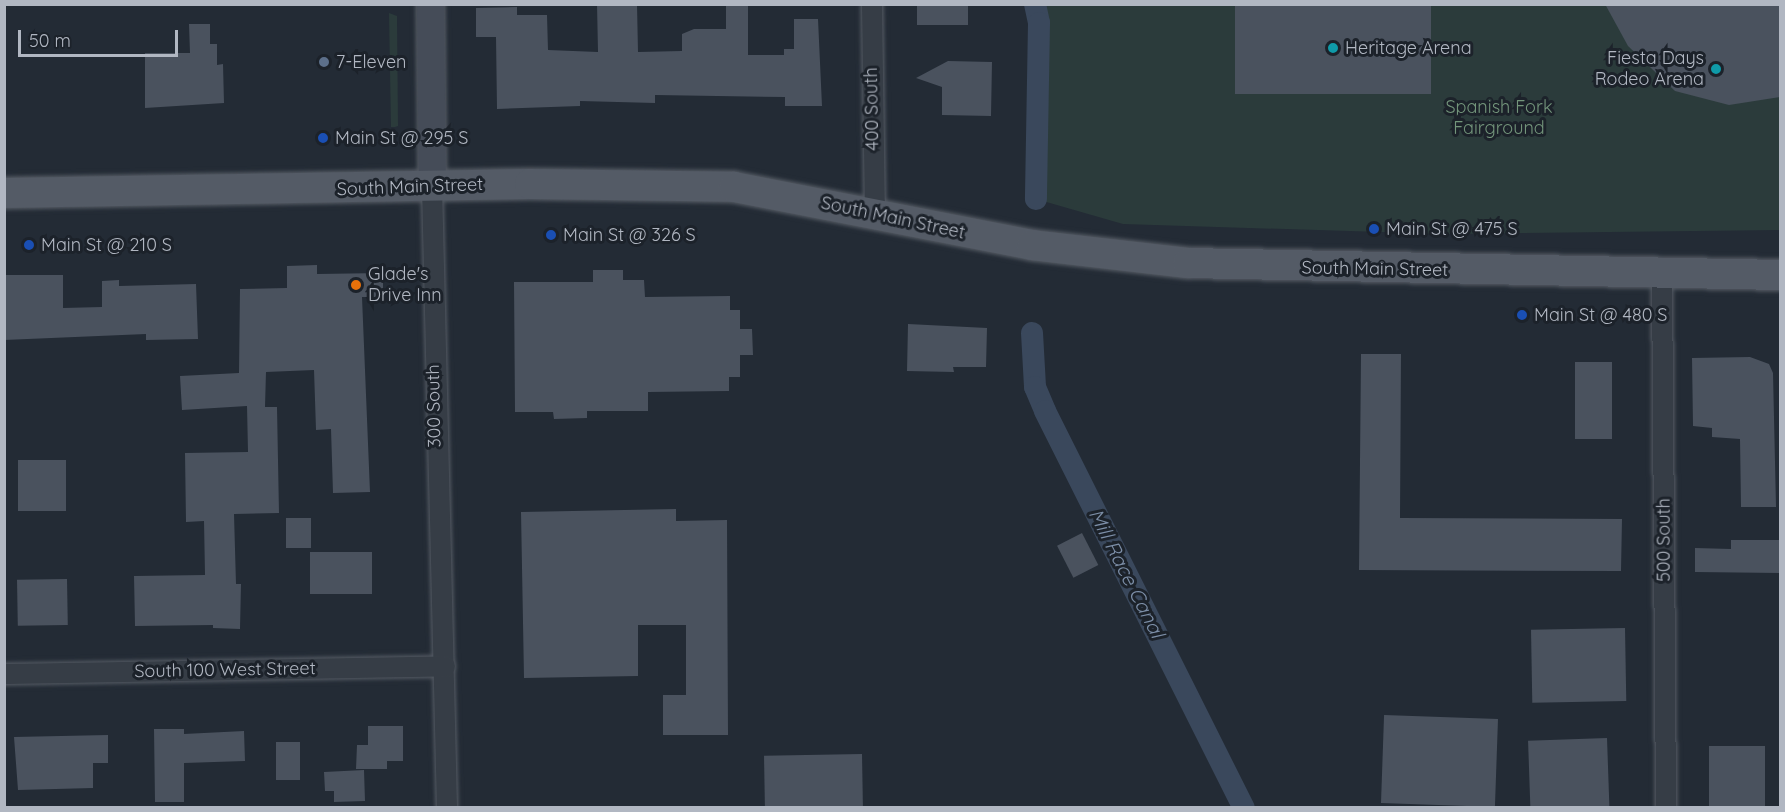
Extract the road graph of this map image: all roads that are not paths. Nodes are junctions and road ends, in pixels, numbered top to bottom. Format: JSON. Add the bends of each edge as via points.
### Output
{"nodes":[{"id":1,"x":430,"y":4,"type":"edge"},
{"id":2,"x":872,"y":4,"type":"edge"},
{"id":3,"x":432,"y":186,"type":"junction"},
{"id":4,"x":4,"y":193,"type":"edge"},
{"id":5,"x":875,"y":214,"type":"junction"},
{"id":6,"x":1662,"y":273,"type":"junction"},
{"id":7,"x":1780,"y":275,"type":"edge"},
{"id":8,"x":445,"y":666,"type":"junction"},
{"id":9,"x":4,"y":674,"type":"edge"},
{"id":10,"x":447,"y":807,"type":"edge"},
{"id":11,"x":1666,"y":807,"type":"edge"}],
"edges":[{"from":1,"to":3,"type":"main road","name":"300 South"},
{"from":2,"to":5,"type":"street","name":"400 South"},
{"from":3,"to":4,"type":"main road","name":"South Main Street"},
{"from":3,"to":5,"type":"main road","name":"South Main Street","via":[[734,187]]},
{"from":3,"to":8,"type":"street","name":"300 South","via":[[436,467]]},
{"from":5,"to":6,"type":"main road","name":"South Main Street","via":[[1032,245],[1188,263]]},
{"from":6,"to":7,"type":"main road","name":"South Main Street"},
{"from":6,"to":11,"type":"street","name":"500 South"},
{"from":8,"to":9,"type":"street","name":"South 100 West Street"},
{"from":8,"to":10,"type":"street","name":"300 South"}]}
